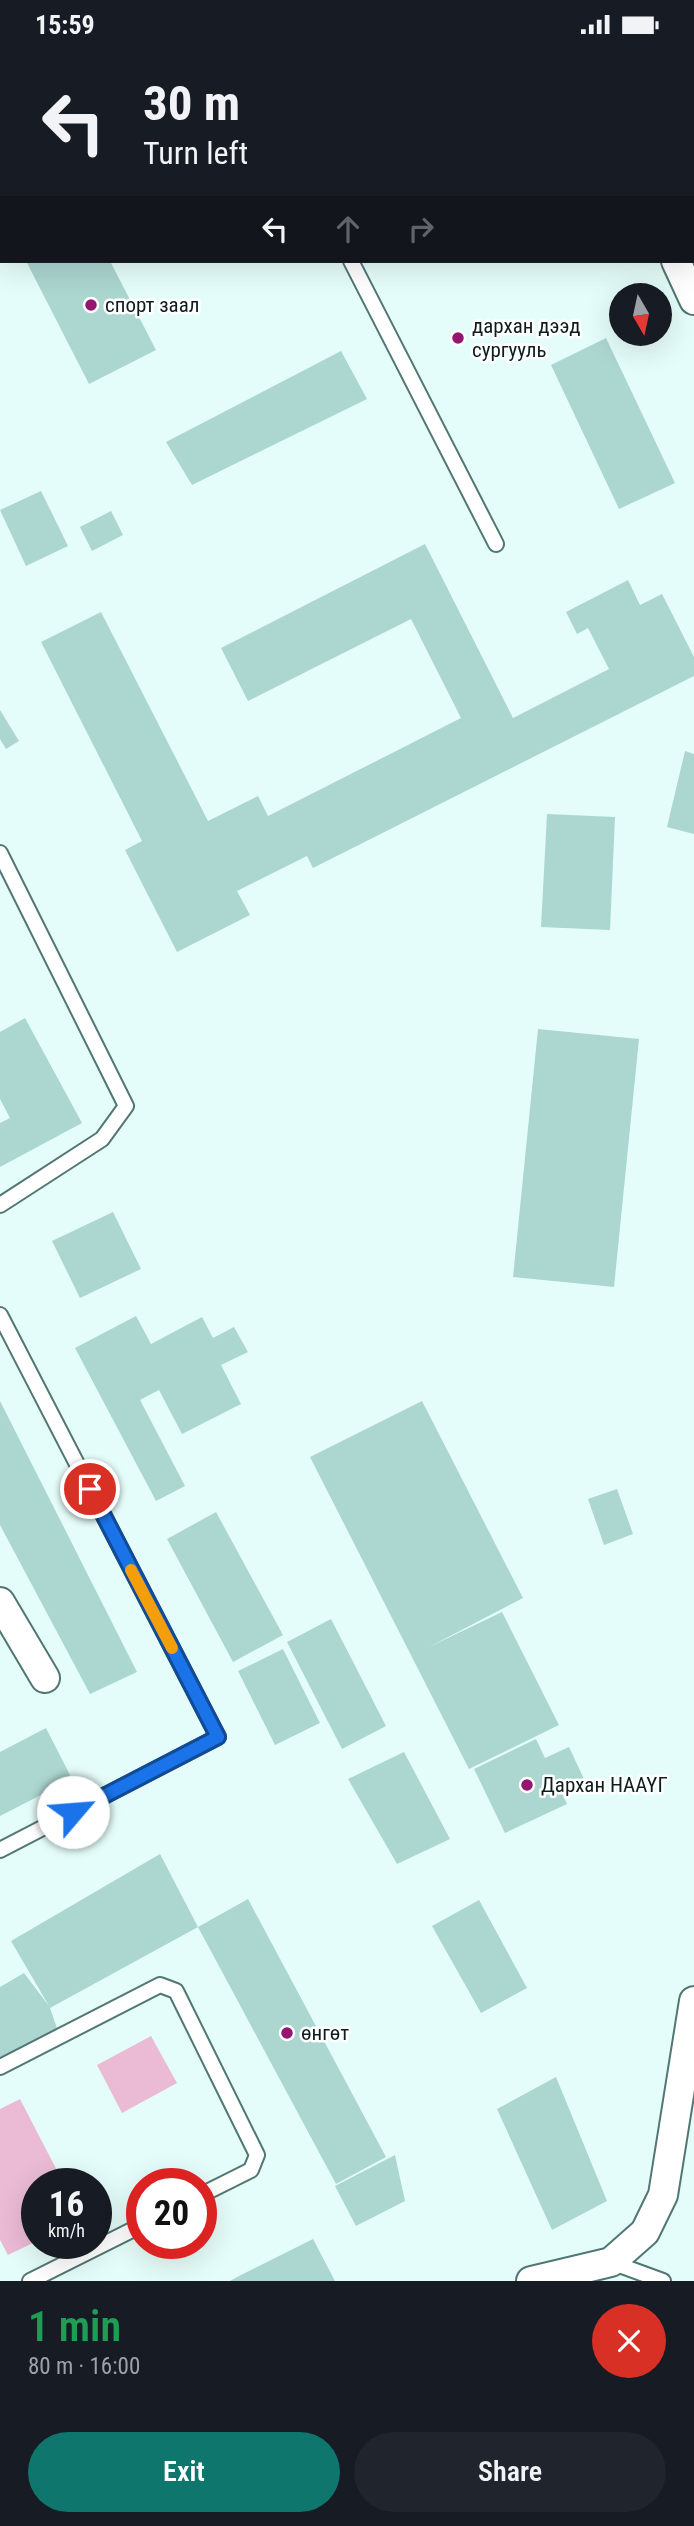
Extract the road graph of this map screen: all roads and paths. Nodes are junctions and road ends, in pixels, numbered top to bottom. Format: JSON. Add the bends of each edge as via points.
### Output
{"nodes":[{"id":1,"x":352,"y":263,"type":"edge"},
{"id":2,"x":677,"y":263,"type":"edge"},
{"id":3,"x":694,"y":300,"type":"edge"},
{"id":4,"x":496,"y":544,"type":"dead end"},
{"id":5,"x":0,"y":853,"type":"edge"},
{"id":6,"x":0,"y":1205,"type":"edge"},
{"id":7,"x":0,"y":1315,"type":"edge"},
{"id":8,"x":0,"y":1602,"type":"edge"},
{"id":9,"x":45,"y":1678,"type":"dead end"},
{"id":10,"x":0,"y":1850,"type":"edge"},
{"id":11,"x":694,"y":2001,"type":"edge"},
{"id":12,"x":0,"y":2067,"type":"edge"},
{"id":13,"x":217,"y":2187,"type":"edge"},
{"id":14,"x":126,"y":2233,"type":"edge"},
{"id":15,"x":611,"y":2262,"type":"junction"},
{"id":16,"x":30,"y":2281,"type":"edge"},
{"id":17,"x":531,"y":2281,"type":"edge"},
{"id":18,"x":663,"y":2281,"type":"edge"}],
"edges":[{"from":1,"to":4,"type":"lane"},
{"from":2,"to":3,"type":"street"},
{"from":5,"to":6,"type":"lane","via":[[126,1106],[102,1139]]},
{"from":7,"to":10,"type":"lane","via":[[218,1737]]},
{"from":8,"to":9,"type":"street"},
{"from":11,"to":15,"type":"street","via":[[663,2195],[645,2232]]},
{"from":12,"to":13,"type":"lane","via":[[160,1985],[176,1990],[257,2155],[251,2170]]},
{"from":14,"to":16,"type":"lane"},
{"from":15,"to":17,"type":"street"},
{"from":15,"to":18,"type":"lane"}]}
